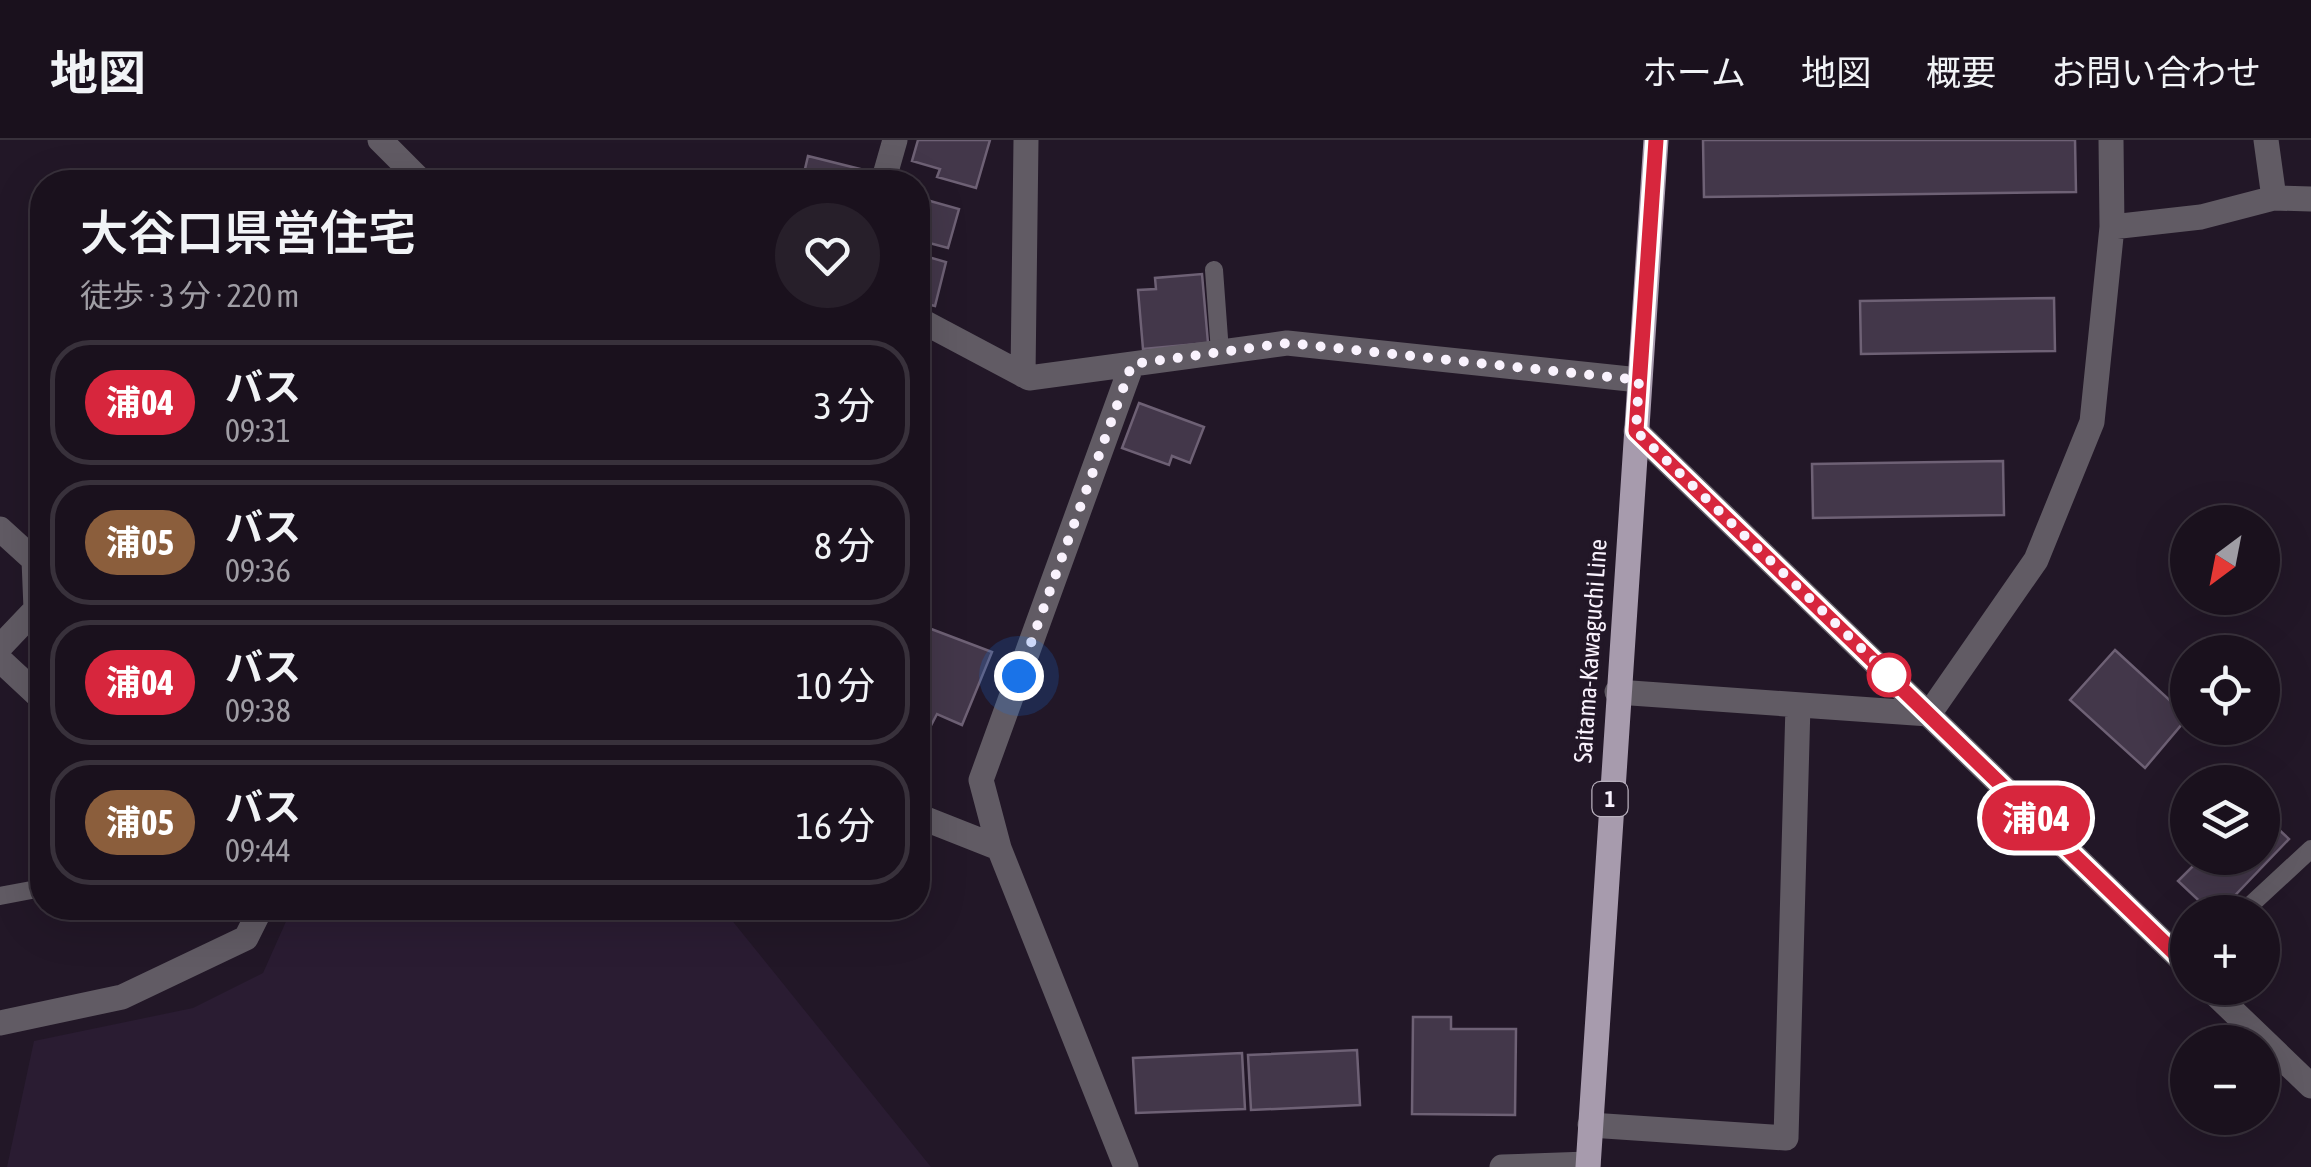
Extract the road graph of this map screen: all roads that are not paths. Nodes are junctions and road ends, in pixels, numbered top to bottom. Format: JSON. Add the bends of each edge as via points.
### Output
{"nodes":[{"id":1,"x":380,"y":140,"type":"edge"},
{"id":2,"x":894,"y":140,"type":"edge"},
{"id":3,"x":1026,"y":140,"type":"edge"},
{"id":4,"x":1656,"y":140,"type":"edge"},
{"id":5,"x":2111,"y":140,"type":"edge"},
{"id":6,"x":2266,"y":140,"type":"edge"},
{"id":7,"x":410,"y":170,"type":"edge"},
{"id":8,"x":886,"y":170,"type":"edge"},
{"id":9,"x":2274,"y":198,"type":"junction"},
{"id":10,"x":2311,"y":199,"type":"edge"},
{"id":11,"x":2112,"y":226,"type":"junction"},
{"id":12,"x":1214,"y":270,"type":"dead end"},
{"id":13,"x":930,"y":325,"type":"edge"},
{"id":14,"x":1220,"y":352,"type":"junction"},
{"id":15,"x":1132,"y":364,"type":"junction"},
{"id":16,"x":1023,"y":374,"type":"junction"},
{"id":17,"x":1639,"y":380,"type":"junction"},
{"id":18,"x":1636,"y":431,"type":"junction"},
{"id":19,"x":0,"y":529,"type":"edge"},
{"id":20,"x":30,"y":556,"type":"edge"},
{"id":21,"x":30,"y":616,"type":"edge"},
{"id":22,"x":0,"y":647,"type":"edge"},
{"id":23,"x":0,"y":660,"type":"edge"},
{"id":24,"x":30,"y":688,"type":"edge"},
{"id":25,"x":1617,"y":692,"type":"junction"},
{"id":26,"x":1798,"y":705,"type":"junction"},
{"id":27,"x":1929,"y":714,"type":"junction"},
{"id":28,"x":930,"y":821,"type":"edge"},
{"id":29,"x":999,"y":848,"type":"junction"},
{"id":30,"x":2311,"y":849,"type":"edge"},
{"id":31,"x":30,"y":890,"type":"edge"},
{"id":32,"x":2261,"y":895,"type":"edge"},
{"id":33,"x":0,"y":896,"type":"edge"},
{"id":34,"x":256,"y":920,"type":"edge"},
{"id":35,"x":2170,"y":948,"type":"edge"},
{"id":36,"x":2227,"y":1005,"type":"edge"},
{"id":37,"x":0,"y":1023,"type":"edge"},
{"id":38,"x":2311,"y":1086,"type":"edge"},
{"id":39,"x":1590,"y":1125,"type":"junction"},
{"id":40,"x":1588,"y":1166,"type":"edge"},
{"id":41,"x":1126,"y":1167,"type":"edge"},
{"id":42,"x":1502,"y":1167,"type":"edge"}],
"edges":[{"from":1,"to":7,"type":"street"},
{"from":2,"to":8,"type":"street"},
{"from":3,"to":16,"type":"street"},
{"from":4,"to":17,"type":"main road","name":"Saitama-Kawaguchi Line","number":"1"},
{"from":5,"to":11,"type":"street"},
{"from":6,"to":9,"type":"street"},
{"from":9,"to":10,"type":"street"},
{"from":9,"to":11,"type":"street","via":[[2200,216]]},
{"from":11,"to":27,"type":"street","via":[[2092,422],[2036,560]]},
{"from":12,"to":14,"type":"lane"},
{"from":13,"to":16,"type":"street"},
{"from":14,"to":15,"type":"street"},
{"from":14,"to":17,"type":"street","via":[[1288,343]]},
{"from":15,"to":16,"type":"street"},
{"from":15,"to":29,"type":"street","via":[[981,780]]},
{"from":17,"to":18,"type":"main road","name":"Saitama-Kawaguchi Line","number":"1"},
{"from":18,"to":25,"type":"main road","name":"Saitama-Kawaguchi Line","number":"1"},
{"from":18,"to":27,"type":"street"},
{"from":19,"to":20,"type":"street"},
{"from":21,"to":22,"type":"street"},
{"from":23,"to":24,"type":"street"},
{"from":25,"to":26,"type":"street"},
{"from":25,"to":39,"type":"main road","name":"Saitama-Kawaguchi Line","number":"1"},
{"from":26,"to":27,"type":"street"},
{"from":26,"to":39,"type":"street","via":[[1786,1138]]},
{"from":27,"to":35,"type":"street"},
{"from":28,"to":29,"type":"street"},
{"from":29,"to":41,"type":"street"},
{"from":30,"to":32,"type":"lane"},
{"from":31,"to":33,"type":"lane"},
{"from":34,"to":37,"type":"street","via":[[246,938],[122,997]]},
{"from":36,"to":38,"type":"street"},
{"from":39,"to":40,"type":"main road","name":"Saitama-Kawaguchi Line","number":"1"},
{"from":40,"to":42,"type":"street"}]}
